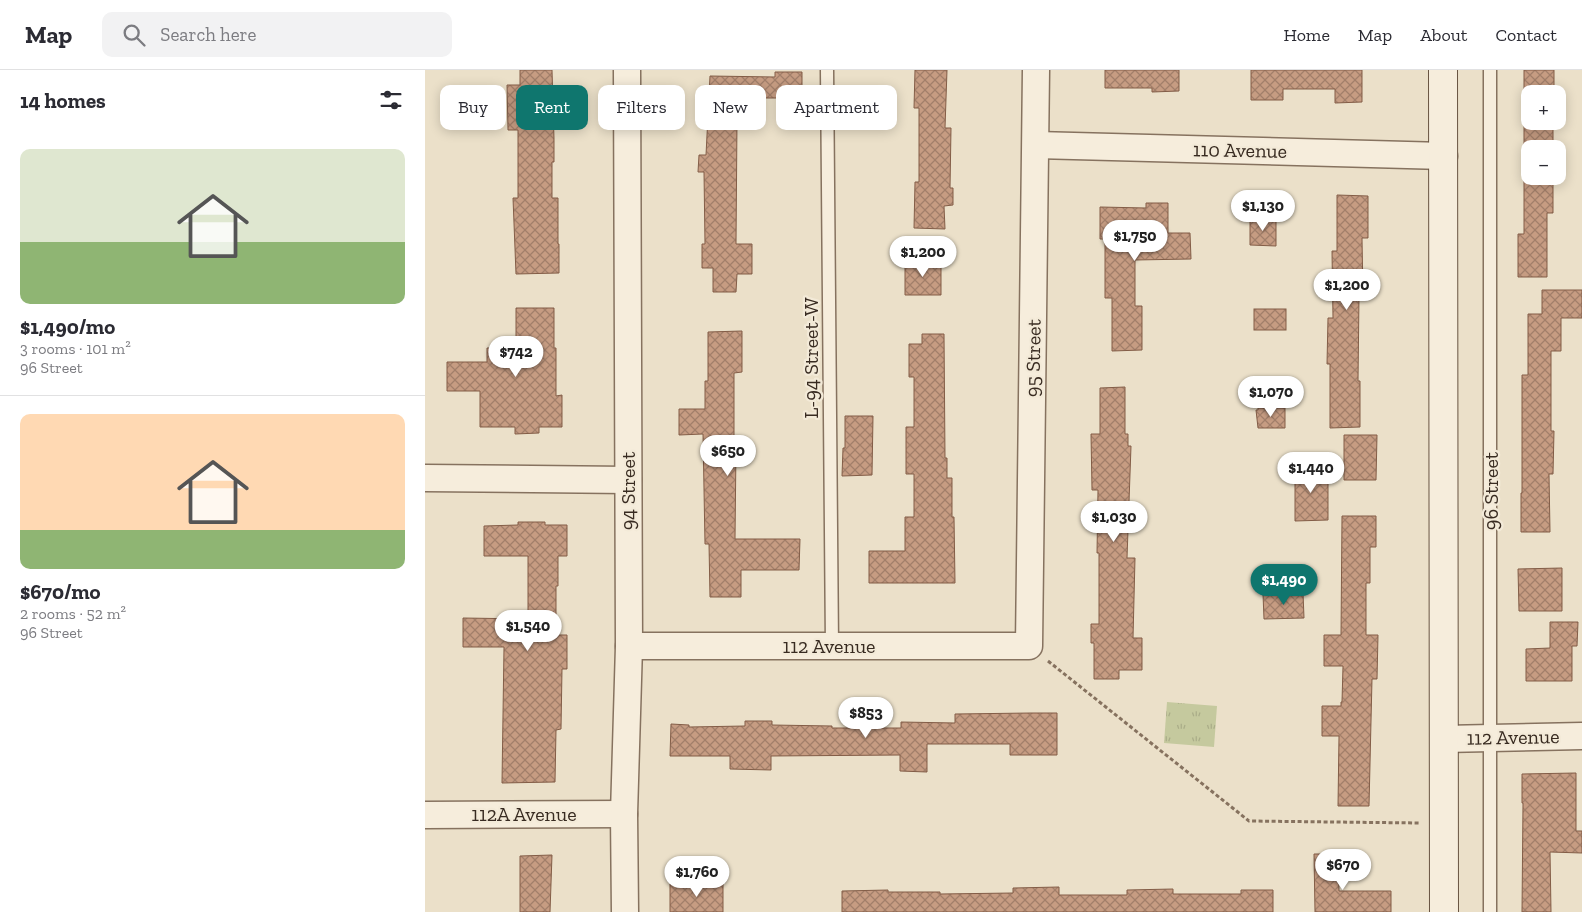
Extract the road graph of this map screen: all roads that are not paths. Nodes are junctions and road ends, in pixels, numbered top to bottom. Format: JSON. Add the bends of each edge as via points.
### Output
{"nodes":[{"id":1,"x":627,"y":70,"type":"edge"},
{"id":2,"x":827,"y":70,"type":"edge"},
{"id":3,"x":1036,"y":70,"type":"edge"},
{"id":4,"x":1443,"y":70,"type":"edge"},
{"id":5,"x":1490,"y":70,"type":"edge"},
{"id":6,"x":1035,"y":145,"type":"junction"},
{"id":7,"x":1444,"y":156,"type":"junction"},
{"id":8,"x":425,"y":478,"type":"edge"},
{"id":9,"x":628,"y":480,"type":"junction"},
{"id":10,"x":629,"y":646,"type":"junction"},
{"id":11,"x":832,"y":646,"type":"junction"},
{"id":12,"x":1029,"y":646,"type":"joint"},
{"id":13,"x":1582,"y":736,"type":"edge"},
{"id":14,"x":1491,"y":738,"type":"junction"},
{"id":15,"x":1444,"y":739,"type":"junction"},
{"id":16,"x":624,"y":814,"type":"junction"},
{"id":17,"x":425,"y":815,"type":"edge"},
{"id":18,"x":625,"y":912,"type":"edge"},
{"id":19,"x":1445,"y":912,"type":"edge"},
{"id":20,"x":1490,"y":912,"type":"edge"}],
"edges":[{"from":1,"to":9,"type":"street","name":"94 Street"},
{"from":2,"to":11,"type":"lane","name":"L-94 Street-W"},
{"from":3,"to":6,"type":"street","name":"95 Street"},
{"from":4,"to":7,"type":"street"},
{"from":5,"to":14,"type":"lane","name":"96 Street"},
{"from":6,"to":7,"type":"street","name":"110 Avenue"},
{"from":6,"to":12,"type":"street","name":"95 Street"},
{"from":7,"to":15,"type":"street"},
{"from":8,"to":9,"type":"street"},
{"from":9,"to":10,"type":"street","name":"94 Street"},
{"from":10,"to":11,"type":"street","name":"112 Avenue"},
{"from":10,"to":16,"type":"street","name":"94 Street"},
{"from":11,"to":12,"type":"street","name":"112 Avenue"},
{"from":13,"to":14,"type":"street","name":"112 Avenue"},
{"from":14,"to":15,"type":"street","name":"112 Avenue"},
{"from":14,"to":20,"type":"lane","name":"96 Street"},
{"from":15,"to":19,"type":"street"},
{"from":16,"to":17,"type":"street","name":"112A Avenue"},
{"from":16,"to":18,"type":"street","name":"94 Street"}]}
